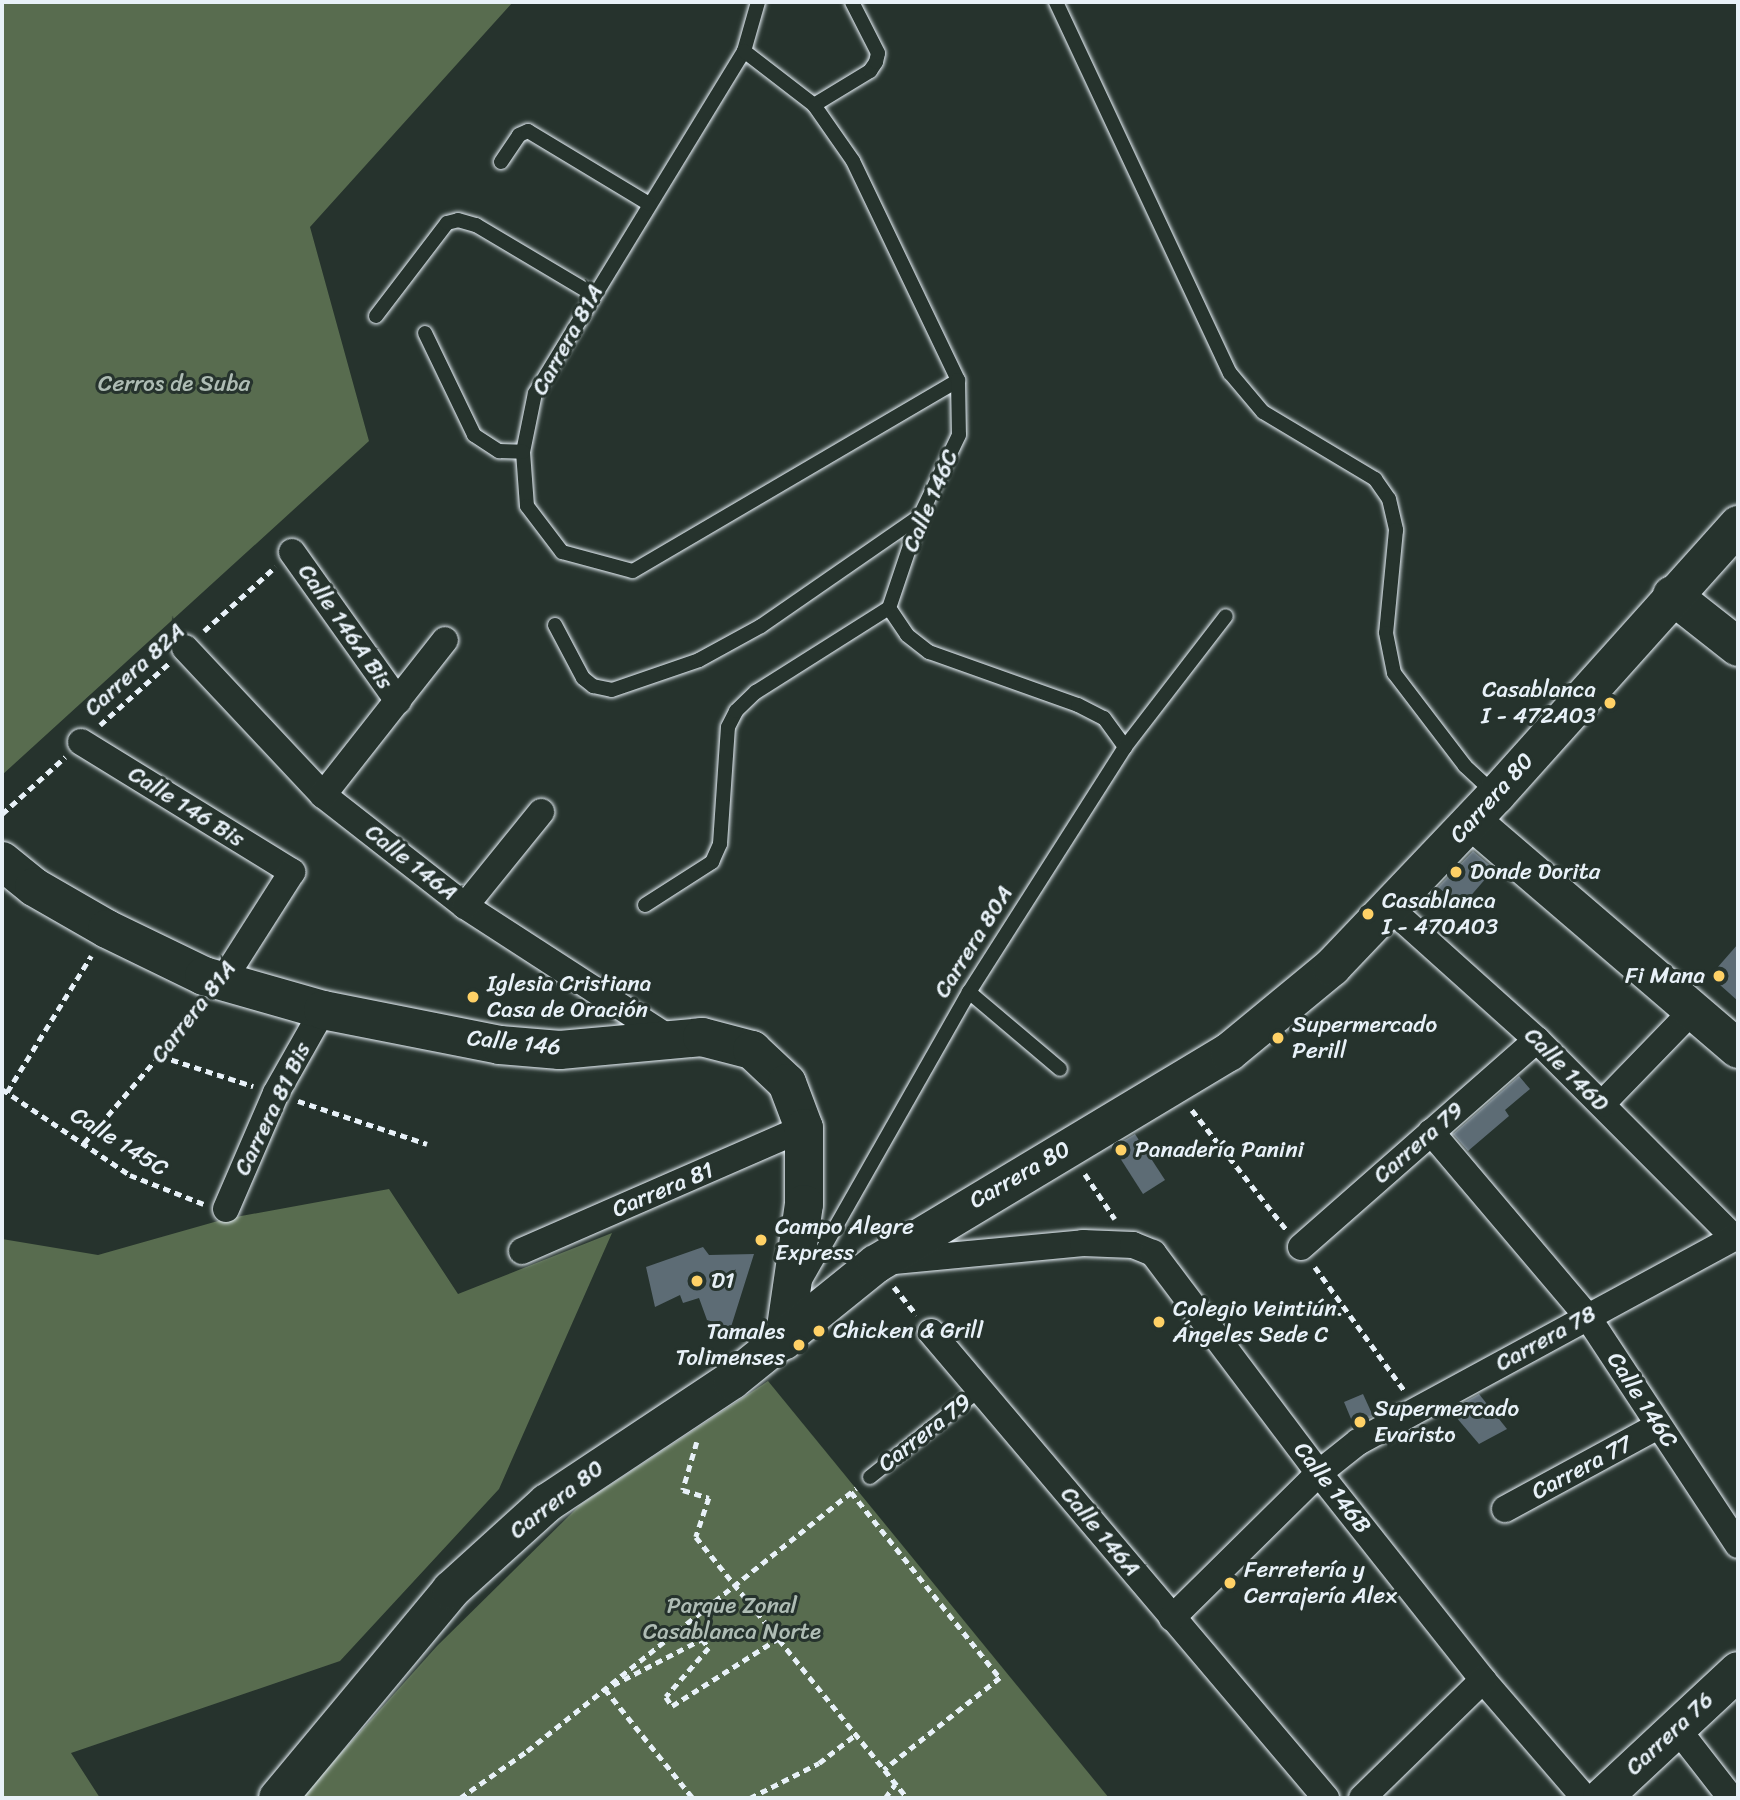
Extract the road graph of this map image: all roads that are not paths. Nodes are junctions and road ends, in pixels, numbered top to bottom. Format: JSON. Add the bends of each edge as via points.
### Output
{"nodes":[{"id":1,"x":758,"y":2,"type":"edge"},
{"id":2,"x":852,"y":2,"type":"edge"},
{"id":3,"x":1056,"y":2,"type":"edge"},
{"id":4,"x":744,"y":51,"type":"junction"},
{"id":5,"x":814,"y":106,"type":"junction"},
{"id":6,"x":501,"y":162,"type":"dead end"},
{"id":7,"x":649,"y":204,"type":"junction"},
{"id":8,"x":592,"y":295,"type":"junction"},
{"id":9,"x":376,"y":316,"type":"dead end"},
{"id":10,"x":425,"y":333,"type":"dead end"},
{"id":11,"x":958,"y":380,"type":"junction"},
{"id":12,"x":523,"y":452,"type":"junction"},
{"id":13,"x":920,"y":516,"type":"junction"},
{"id":14,"x":1738,"y":525,"type":"edge"},
{"id":15,"x":292,"y":552,"type":"road end"},
{"id":16,"x":1672,"y":595,"type":"junction"},
{"id":17,"x":889,"y":608,"type":"junction"},
{"id":18,"x":1226,"y":616,"type":"dead end"},
{"id":19,"x":555,"y":625,"type":"dead end"},
{"id":20,"x":445,"y":640,"type":"dead end"},
{"id":21,"x":1738,"y":647,"type":"edge"},
{"id":22,"x":186,"y":648,"type":"road end"},
{"id":23,"x":398,"y":701,"type":"junction"},
{"id":24,"x":81,"y":742,"type":"road end"},
{"id":25,"x":1125,"y":747,"type":"junction"},
{"id":26,"x":323,"y":795,"type":"junction"},
{"id":27,"x":1484,"y":808,"type":"junction"},
{"id":28,"x":541,"y":812,"type":"dead end"},
{"id":29,"x":2,"y":861,"type":"edge"},
{"id":30,"x":292,"y":872,"type":"joint"},
{"id":31,"x":645,"y":905,"type":"dead end"},
{"id":32,"x":466,"y":906,"type":"junction"},
{"id":33,"x":1391,"y":909,"type":"junction"},
{"id":34,"x":222,"y":982,"type":"junction"},
{"id":35,"x":969,"y":992,"type":"junction"},
{"id":36,"x":1694,"y":1009,"type":"junction"},
{"id":37,"x":323,"y":1010,"type":"junction"},
{"id":38,"x":669,"y":1038,"type":"junction"},
{"id":39,"x":1537,"y":1040,"type":"junction"},
{"id":40,"x":1738,"y":1049,"type":"edge"},
{"id":41,"x":1060,"y":1069,"type":"dead end"},
{"id":42,"x":1602,"y":1104,"type":"junction"},
{"id":43,"x":804,"y":1128,"type":"junction"},
{"id":44,"x":1431,"y":1132,"type":"junction"},
{"id":45,"x":226,"y":1209,"type":"road end"},
{"id":46,"x":1736,"y":1237,"type":"edge"},
{"id":47,"x":1301,"y":1247,"type":"road end"},
{"id":48,"x":522,"y":1251,"type":"dead end"},
{"id":49,"x":876,"y":1264,"type":"junction"},
{"id":50,"x":1587,"y":1316,"type":"junction"},
{"id":51,"x":786,"y":1325,"type":"junction"},
{"id":52,"x":931,"y":1332,"type":"road end"},
{"id":53,"x":979,"y":1390,"type":"junction"},
{"id":54,"x":1658,"y":1426,"type":"junction"},
{"id":55,"x":1320,"y":1473,"type":"junction"},
{"id":56,"x":870,"y":1477,"type":"road end"},
{"id":57,"x":1505,"y":1509,"type":"dead end"},
{"id":58,"x":1738,"y":1545,"type":"edge"},
{"id":59,"x":1172,"y":1618,"type":"junction"},
{"id":60,"x":1738,"y":1671,"type":"edge"},
{"id":61,"x":1483,"y":1680,"type":"junction"},
{"id":62,"x":1675,"y":1726,"type":"junction"},
{"id":63,"x":278,"y":1798,"type":"edge"},
{"id":64,"x":1326,"y":1798,"type":"edge"},
{"id":65,"x":1362,"y":1798,"type":"edge"},
{"id":66,"x":1585,"y":1798,"type":"edge"},
{"id":67,"x":1602,"y":1798,"type":"edge"},
{"id":68,"x":1731,"y":1798,"type":"edge"}],
"edges":[{"from":1,"to":4,"type":"lane","name":"Carrera 81A"},
{"from":2,"to":5,"type":"lane","via":[[878,53],[876,62],[870,71]]},
{"from":3,"to":27,"type":"lane","via":[[1230,373],[1263,412],[1375,479],[1389,499],[1396,530],[1386,633],[1394,673],[1465,766]]},
{"from":4,"to":5,"type":"lane","name":"Calle 146C"},
{"from":4,"to":7,"type":"lane","name":"Carrera 81A"},
{"from":5,"to":11,"type":"lane","name":"Calle 146C","via":[[853,161]]},
{"from":6,"to":7,"type":"lane","via":[[519,135],[528,131]]},
{"from":7,"to":8,"type":"lane","name":"Carrera 81A"},
{"from":8,"to":9,"type":"lane","via":[[476,225],[458,220],[447,223]]},
{"from":8,"to":12,"type":"lane","name":"Carrera 81A","via":[[535,393]]},
{"from":10,"to":12,"type":"lane","via":[[474,435],[499,451]]},
{"from":11,"to":12,"type":"lane","name":"Carrera 81A","via":[[633,571],[562,552],[527,506]]},
{"from":11,"to":13,"type":"lane","name":"Calle 146C","via":[[959,435]]},
{"from":13,"to":17,"type":"lane","name":"Calle 146C"},
{"from":13,"to":19,"type":"lane","via":[[720,649],[612,690],[593,686],[583,678]]},
{"from":14,"to":16,"type":"street","name":"Carrera 80"},
{"from":15,"to":23,"type":"street","name":"Calle 146A Bis"},
{"from":16,"to":21,"type":"street"},
{"from":16,"to":27,"type":"street","name":"Carrera 80"},
{"from":17,"to":25,"type":"lane","via":[[907,635],[929,652],[1078,705],[1104,718]]},
{"from":17,"to":31,"type":"lane","via":[[756,692],[736,710],[727,727],[720,844],[712,862]]},
{"from":18,"to":25,"type":"lane","name":"Carrera 80A"},
{"from":20,"to":23,"type":"street"},
{"from":22,"to":26,"type":"street","name":"Calle 146A"},
{"from":23,"to":26,"type":"street"},
{"from":24,"to":30,"type":"street","name":"Calle 146 Bis"},
{"from":25,"to":35,"type":"lane","name":"Carrera 80A"},
{"from":26,"to":32,"type":"street","name":"Calle 146A"},
{"from":27,"to":33,"type":"street","name":"Carrera 80"},
{"from":27,"to":36,"type":"street"},
{"from":28,"to":32,"type":"street"},
{"from":29,"to":34,"type":"street","name":"Calle 146","via":[[34,887],[107,929]]},
{"from":30,"to":34,"type":"street","name":"Carrera 81A"},
{"from":32,"to":38,"type":"street","name":"Calle 146A"},
{"from":33,"to":39,"type":"street","name":"Calle 146D"},
{"from":33,"to":49,"type":"street","name":"Carrera 80","via":[[1276,1015],[1176,1088]]},
{"from":34,"to":37,"type":"street","name":"Calle 146"},
{"from":35,"to":41,"type":"lane"},
{"from":35,"to":51,"type":"lane","name":"Carrera 80A"},
{"from":36,"to":40,"type":"street"},
{"from":36,"to":42,"type":"street"},
{"from":37,"to":38,"type":"street","name":"Calle 146","via":[[500,1045],[560,1050]]},
{"from":37,"to":45,"type":"street","name":"Carrera 81 Bis","via":[[276,1093]]},
{"from":38,"to":43,"type":"street","name":"Calle 146","via":[[702,1037],[752,1050],[787,1083]]},
{"from":39,"to":42,"type":"street","name":"Calle 146D"},
{"from":39,"to":44,"type":"street","name":"Carrera 79"},
{"from":42,"to":46,"type":"street","name":"Calle 146D"},
{"from":43,"to":48,"type":"street","name":"Carrera 81"},
{"from":43,"to":51,"type":"street","name":"Calle 146","via":[[804,1204]]},
{"from":44,"to":47,"type":"street","name":"Carrera 79"},
{"from":44,"to":50,"type":"street","name":"Calle 146C"},
{"from":46,"to":50,"type":"street","name":"Carrera 78"},
{"from":49,"to":51,"type":"street","name":"Carrera 80"},
{"from":49,"to":55,"type":"street","name":"Calle 146B","via":[[966,1251],[1083,1243],[1133,1245],[1153,1253]]},
{"from":50,"to":54,"type":"street","name":"Calle 146C"},
{"from":50,"to":55,"type":"street","name":"Carrera 78","via":[[1358,1443]]},
{"from":51,"to":63,"type":"street","name":"Carrera 80","via":[[710,1395],[547,1503],[460,1581]]},
{"from":52,"to":53,"type":"street","name":"Calle 146A"},
{"from":53,"to":56,"type":"lane","name":"Carrera 79"},
{"from":53,"to":59,"type":"street","name":"Calle 146A"},
{"from":54,"to":57,"type":"street","name":"Carrera 77"},
{"from":54,"to":58,"type":"street","name":"Calle 146C"},
{"from":55,"to":59,"type":"street","name":"Carrera 78"},
{"from":55,"to":61,"type":"street","name":"Calle 146B"},
{"from":59,"to":64,"type":"street","name":"Calle 146A"},
{"from":60,"to":62,"type":"street","name":"Carrera 76"},
{"from":61,"to":65,"type":"street"},
{"from":61,"to":66,"type":"street","name":"Calle 146B"},
{"from":62,"to":67,"type":"street","name":"Carrera 76"},
{"from":62,"to":68,"type":"street"}]}
